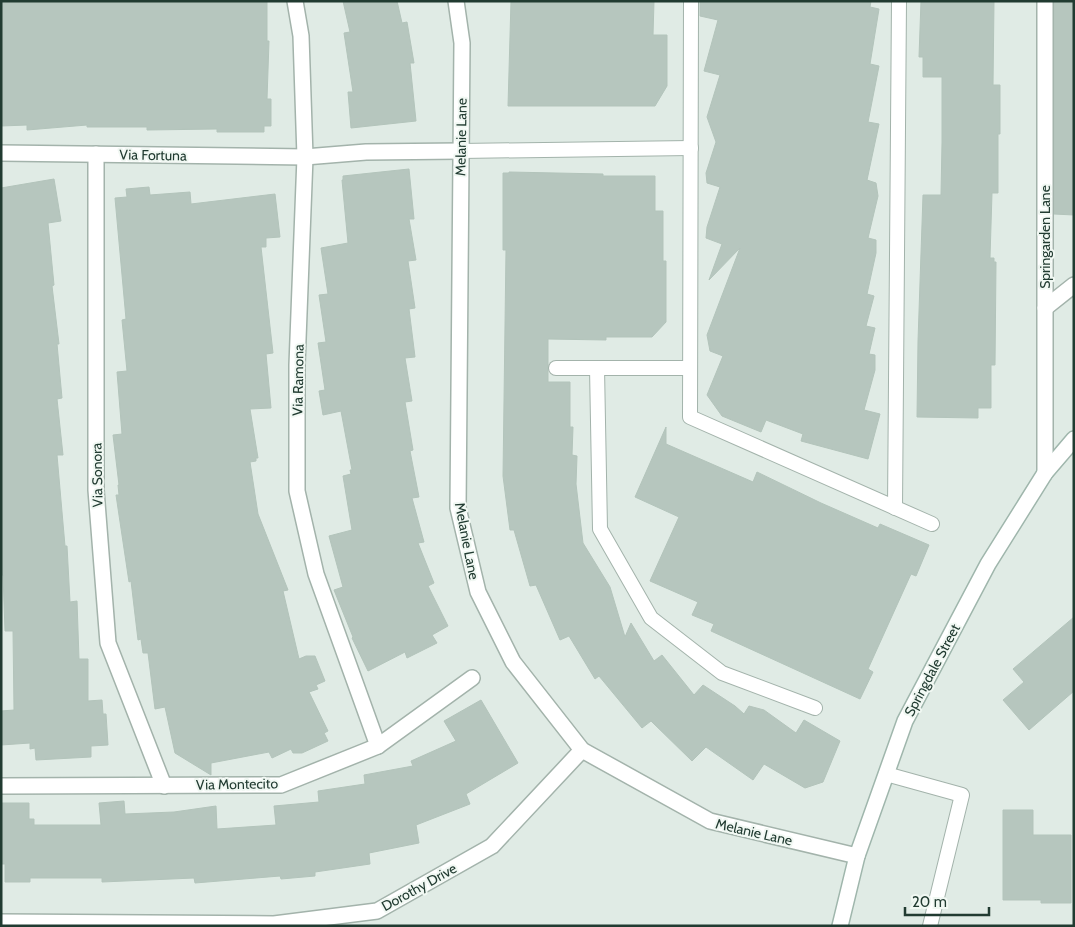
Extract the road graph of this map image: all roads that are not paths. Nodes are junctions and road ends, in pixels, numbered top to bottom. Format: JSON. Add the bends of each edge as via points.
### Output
{"nodes":[{"id":1,"x":295,"y":1,"type":"edge"},
{"id":2,"x":456,"y":1,"type":"edge"},
{"id":3,"x":691,"y":1,"type":"edge"},
{"id":4,"x":899,"y":1,"type":"edge"},
{"id":5,"x":1045,"y":1,"type":"edge"},
{"id":6,"x":690,"y":148,"type":"junction"},
{"id":7,"x":461,"y":151,"type":"junction"},
{"id":8,"x":1,"y":153,"type":"edge"},
{"id":9,"x":96,"y":154,"type":"junction"},
{"id":10,"x":305,"y":157,"type":"junction"},
{"id":11,"x":1074,"y":285,"type":"edge"},
{"id":12,"x":1045,"y":308,"type":"junction"},
{"id":13,"x":556,"y":368,"type":"dead end"},
{"id":14,"x":597,"y":368,"type":"junction"},
{"id":15,"x":690,"y":368,"type":"junction"},
{"id":16,"x":1074,"y":439,"type":"edge"},
{"id":17,"x":1045,"y":473,"type":"junction"},
{"id":18,"x":895,"y":508,"type":"junction"},
{"id":19,"x":932,"y":524,"type":"dead end"},
{"id":20,"x":472,"y":678,"type":"dead end"},
{"id":21,"x":815,"y":708,"type":"dead end"},
{"id":22,"x":378,"y":746,"type":"junction"},
{"id":23,"x":582,"y":750,"type":"junction"},
{"id":24,"x":886,"y":774,"type":"junction"},
{"id":25,"x":1,"y":786,"type":"edge"},
{"id":26,"x":164,"y":786,"type":"junction"},
{"id":27,"x":857,"y":856,"type":"junction"},
{"id":28,"x":1,"y":922,"type":"edge"},
{"id":29,"x":840,"y":926,"type":"edge"},
{"id":30,"x":930,"y":926,"type":"edge"}],
"edges":[{"from":1,"to":10,"type":"street","name":"Via Ramona","via":[[301,36]]},
{"from":2,"to":7,"type":"street","name":"Melanie Lane","via":[[462,43]]},
{"from":3,"to":6,"type":"lane"},
{"from":4,"to":18,"type":"lane"},
{"from":5,"to":12,"type":"street","name":"Springarden Lane"},
{"from":6,"to":7,"type":"lane"},
{"from":6,"to":15,"type":"lane"},
{"from":7,"to":10,"type":"street","name":"Via Fortuna","via":[[366,152]]},
{"from":7,"to":23,"type":"street","name":"Melanie Lane","via":[[458,508],[478,592],[513,662]]},
{"from":8,"to":9,"type":"street","name":"Via Fortuna"},
{"from":9,"to":10,"type":"street","name":"Via Fortuna"},
{"from":9,"to":26,"type":"street","name":"Via Sonora","via":[[96,490],[108,643]]},
{"from":10,"to":22,"type":"street","name":"Via Ramona","via":[[297,365],[297,491],[316,574]]},
{"from":11,"to":12,"type":"street"},
{"from":12,"to":17,"type":"street","name":"Springarden Lane"},
{"from":13,"to":14,"type":"lane"},
{"from":14,"to":15,"type":"lane"},
{"from":14,"to":21,"type":"lane","via":[[600,529],[651,618],[722,672]]},
{"from":15,"to":18,"type":"lane","via":[[690,417]]},
{"from":16,"to":17,"type":"street","name":"Springdale Street"},
{"from":17,"to":24,"type":"street","name":"Springdale Street","via":[[978,581],[905,721]]},
{"from":18,"to":19,"type":"lane"},
{"from":20,"to":22,"type":"street","name":"Via Montecito"},
{"from":22,"to":26,"type":"street","name":"Via Montecito","via":[[281,785]]},
{"from":23,"to":27,"type":"street","name":"Melanie Lane","via":[[710,821]]},
{"from":23,"to":28,"type":"street","name":"Dorothy Drive","via":[[492,846],[377,911],[274,924]]},
{"from":24,"to":27,"type":"street","name":"Springdale Street"},
{"from":24,"to":30,"type":"lane","via":[[962,795]]},
{"from":25,"to":26,"type":"street","name":"Via Montecito"},
{"from":27,"to":29,"type":"street","name":"Springdale Street"}]}
